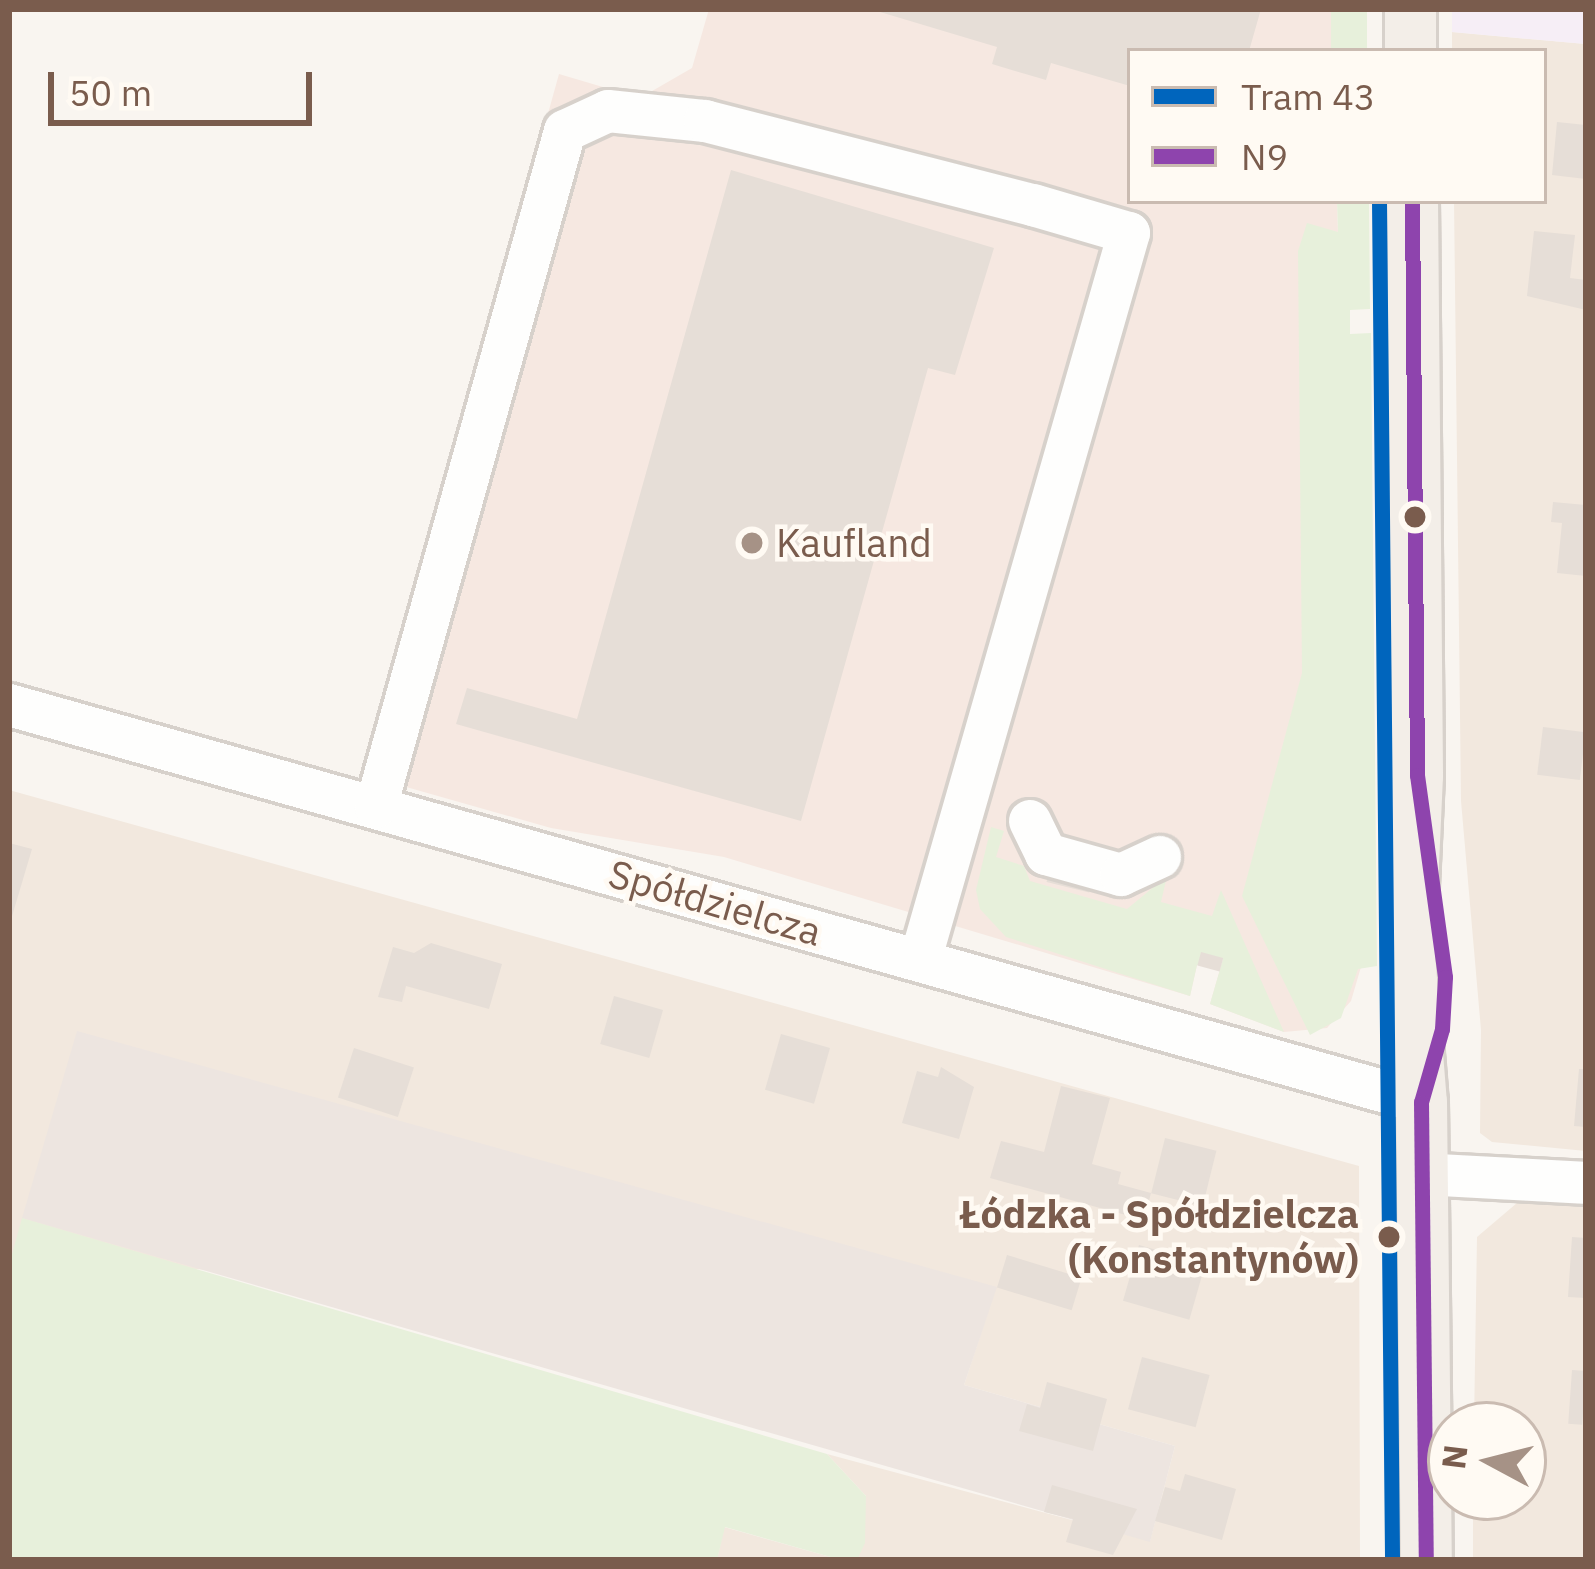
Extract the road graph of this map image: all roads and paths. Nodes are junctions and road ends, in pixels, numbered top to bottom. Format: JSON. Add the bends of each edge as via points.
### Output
{"nodes":[{"id":1,"x":1410,"y":9,"type":"edge"},
{"id":2,"x":1410,"y":48,"type":"edge"},
{"id":3,"x":1412,"y":204,"type":"edge"},
{"id":4,"x":9,"y":705,"type":"edge"},
{"id":5,"x":376,"y":807,"type":"junction"},
{"id":6,"x":1035,"y":835,"type":"dead end"},
{"id":7,"x":1144,"y":866,"type":"dead end"},
{"id":8,"x":920,"y":962,"type":"junction"},
{"id":9,"x":1421,"y":1102,"type":"junction"},
{"id":10,"x":1421,"y":1174,"type":"junction"},
{"id":11,"x":1586,"y":1184,"type":"edge"},
{"id":12,"x":1426,"y":1560,"type":"edge"}],
"edges":[{"from":1,"to":2,"type":"main road"},
{"from":3,"to":9,"type":"main road","via":[[1417,775],[1445,977],[1442,1029]]},
{"from":4,"to":5,"type":"street","name":"Spółdzielcza"},
{"from":5,"to":8,"type":"street","name":"Spółdzielcza"},
{"from":5,"to":8,"type":"street","via":[[565,131],[608,111],[706,121],[1033,205],[1129,233]]},
{"from":6,"to":7,"type":"street"},
{"from":8,"to":9,"type":"street","name":"Spółdzielcza"},
{"from":9,"to":10,"type":"main road"},
{"from":10,"to":11,"type":"street"},
{"from":10,"to":12,"type":"main road"}]}
